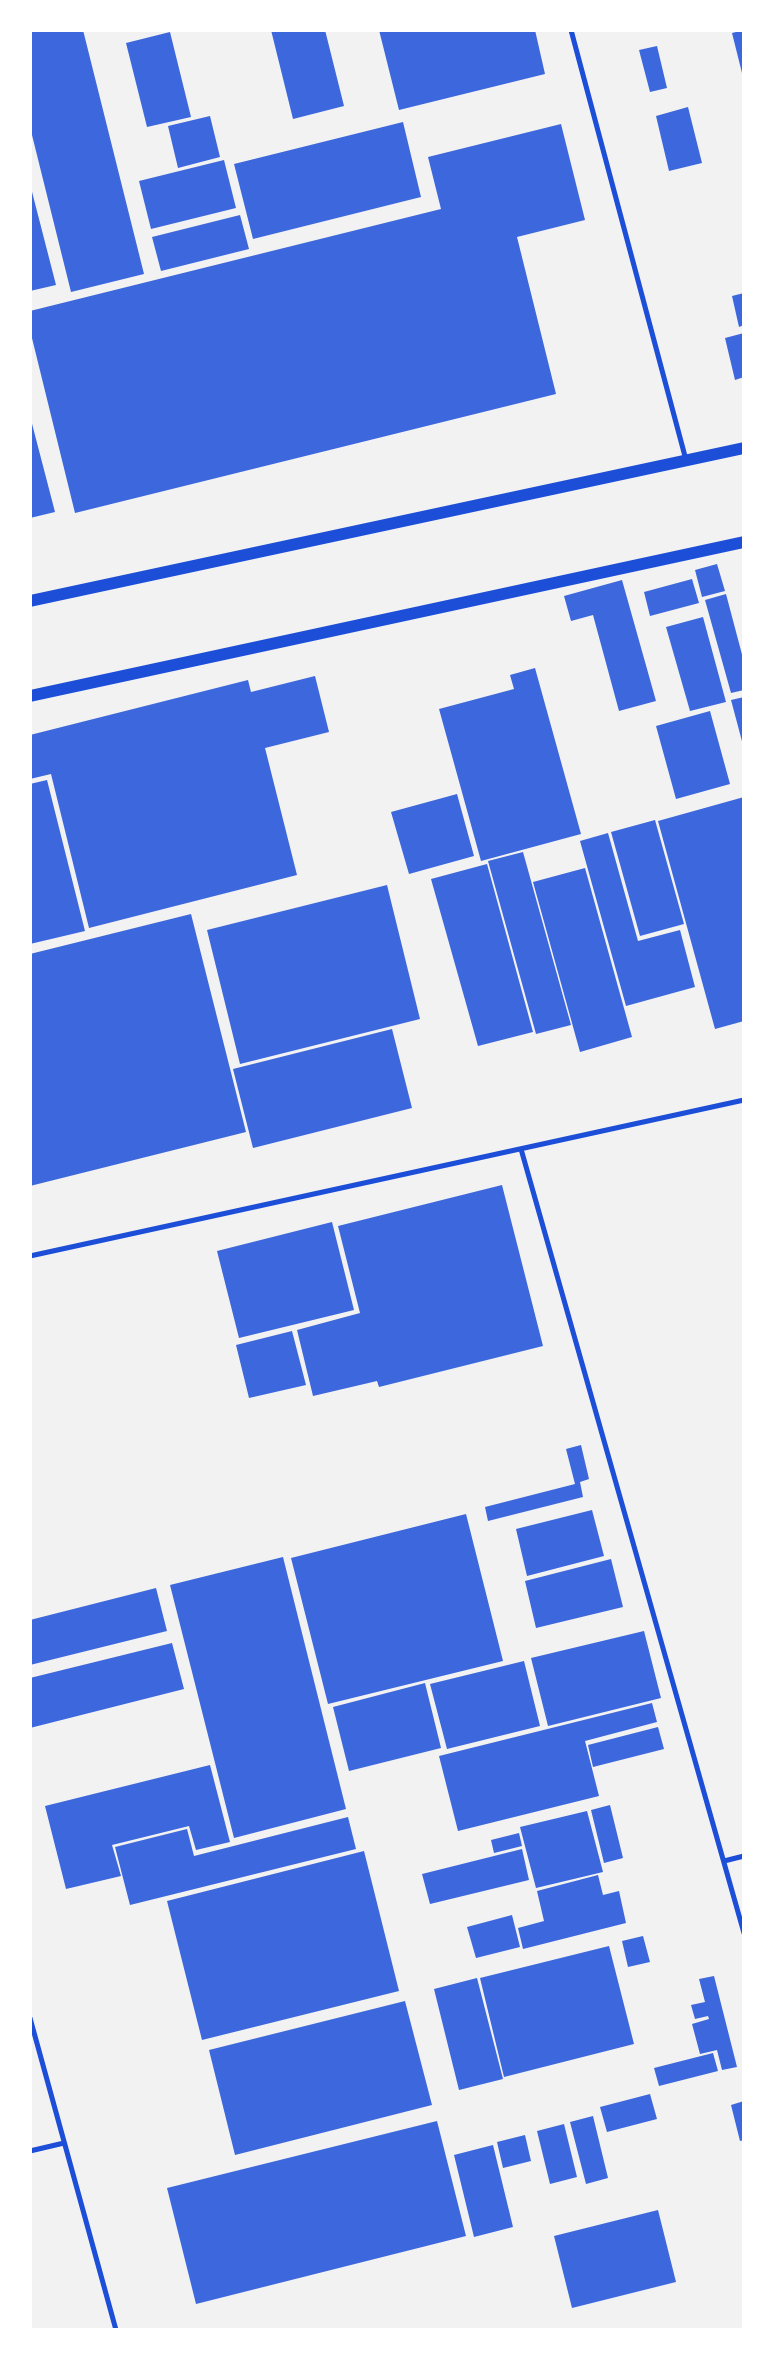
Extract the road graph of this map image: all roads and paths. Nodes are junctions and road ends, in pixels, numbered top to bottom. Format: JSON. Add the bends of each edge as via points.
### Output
{"nodes":[{"id":1,"x":571,"y":30,"type":"edge"},
{"id":2,"x":744,"y":449,"type":"edge"},
{"id":3,"x":686,"y":460,"type":"junction"},
{"id":4,"x":744,"y":542,"type":"edge"},
{"id":5,"x":30,"y":601,"type":"edge"},
{"id":6,"x":30,"y":696,"type":"edge"},
{"id":7,"x":744,"y":1100,"type":"edge"},
{"id":8,"x":521,"y":1149,"type":"junction"},
{"id":9,"x":30,"y":1256,"type":"edge"},
{"id":10,"x":744,"y":1856,"type":"edge"},
{"id":11,"x":724,"y":1861,"type":"junction"},
{"id":12,"x":744,"y":1933,"type":"edge"},
{"id":13,"x":30,"y":2018,"type":"edge"},
{"id":14,"x":64,"y":2143,"type":"junction"},
{"id":15,"x":30,"y":2151,"type":"edge"},
{"id":16,"x":116,"y":2330,"type":"edge"}],
"edges":[{"from":1,"to":3,"type":"lane"},
{"from":2,"to":3,"type":"street"},
{"from":3,"to":5,"type":"street"},
{"from":4,"to":6,"type":"street"},
{"from":7,"to":8,"type":"lane"},
{"from":8,"to":9,"type":"lane"},
{"from":8,"to":11,"type":"lane"},
{"from":10,"to":11,"type":"lane"},
{"from":11,"to":12,"type":"lane"},
{"from":13,"to":14,"type":"lane"},
{"from":14,"to":15,"type":"lane"},
{"from":14,"to":16,"type":"lane"}]}
